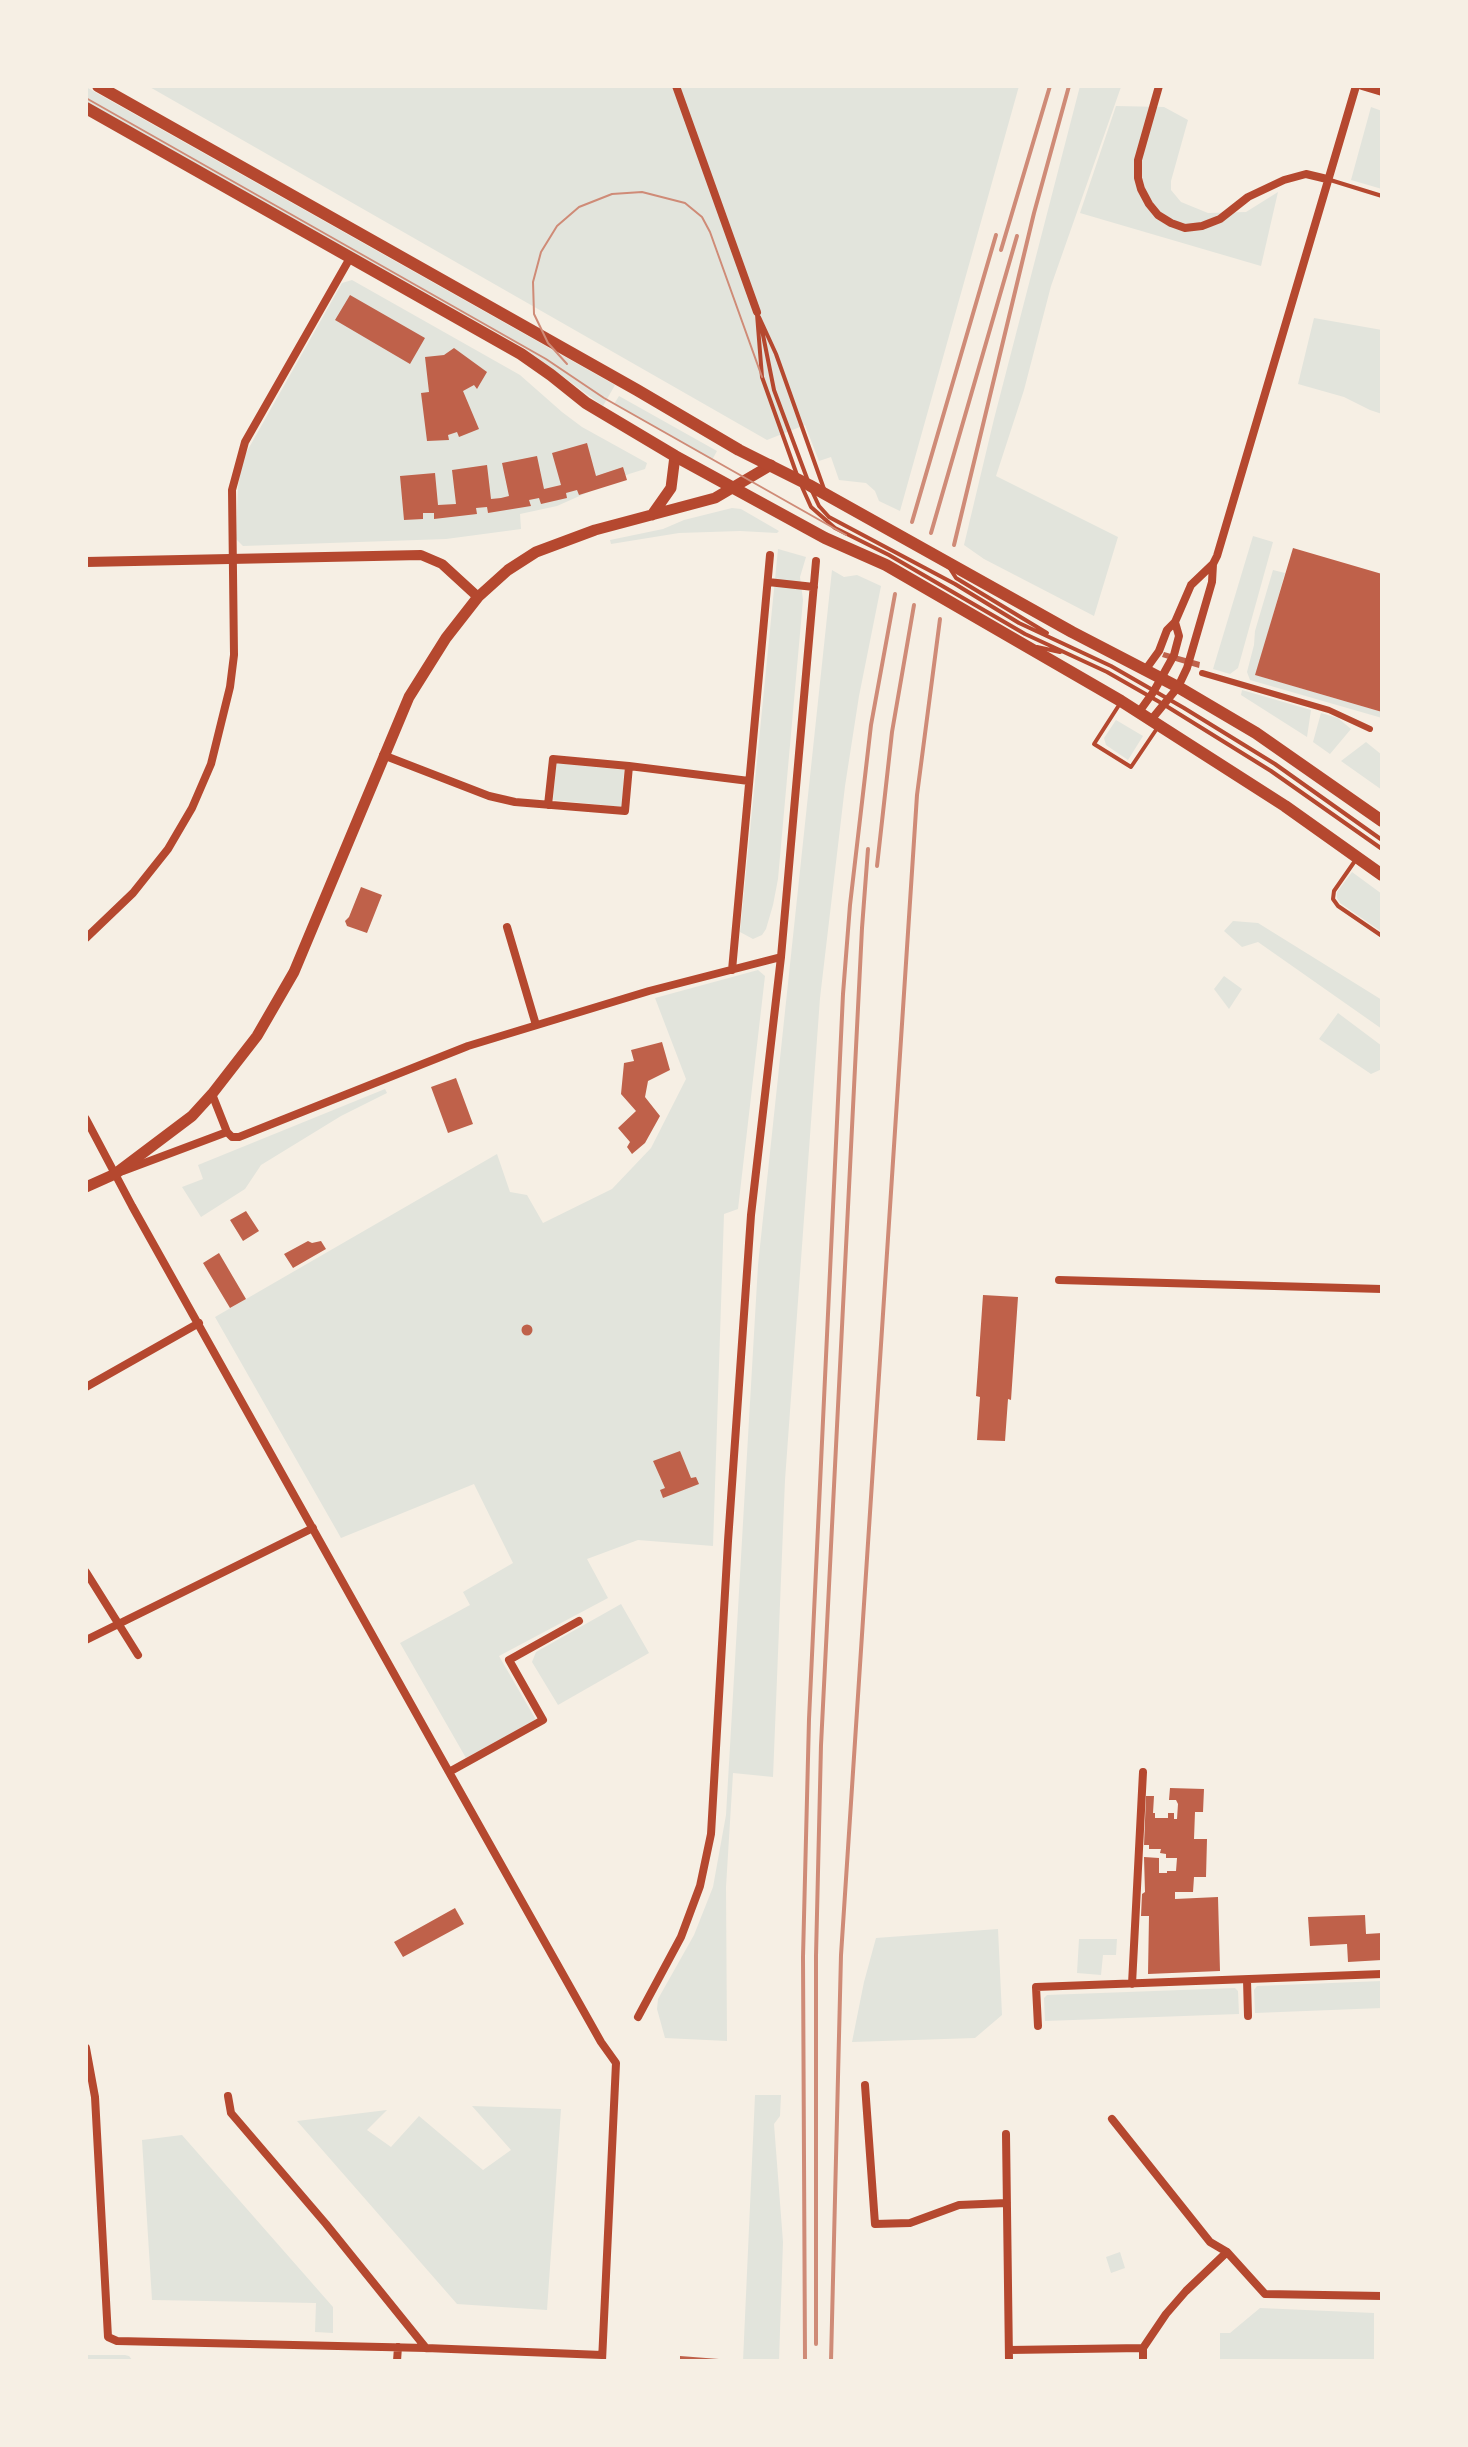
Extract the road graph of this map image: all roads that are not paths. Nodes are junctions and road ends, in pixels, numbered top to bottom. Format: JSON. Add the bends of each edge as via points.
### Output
{"nodes":[{"id":1,"x":98,"y":86,"type":"edge"},
{"id":2,"x":676,"y":86,"type":"edge"},
{"id":3,"x":1159,"y":86,"type":"edge"},
{"id":4,"x":1359,"y":86,"type":"edge"},
{"id":5,"x":1382,"y":92,"type":"edge"},
{"id":6,"x":86,"y":108,"type":"edge"},
{"id":7,"x":1327,"y":179,"type":"junction"},
{"id":8,"x":1382,"y":196,"type":"edge"},
{"id":9,"x":350,"y":258,"type":"junction"},
{"id":10,"x":757,"y":312,"type":"junction"},
{"id":11,"x":675,"y":456,"type":"junction"},
{"id":12,"x":771,"y":465,"type":"junction"},
{"id":13,"x":804,"y":483,"type":"junction"},
{"id":14,"x":734,"y":488,"type":"junction"},
{"id":15,"x":826,"y":495,"type":"junction"},
{"id":16,"x":652,"y":515,"type":"junction"},
{"id":17,"x":770,"y":555,"type":"dead end"},
{"id":18,"x":232,"y":560,"type":"junction"},
{"id":19,"x":888,"y":560,"type":"junction"},
{"id":20,"x":816,"y":561,"type":"dead end"},
{"id":21,"x":86,"y":562,"type":"edge"},
{"id":22,"x":1213,"y":564,"type":"junction"},
{"id":23,"x":957,"y":577,"type":"junction"},
{"id":24,"x":768,"y":582,"type":"junction"},
{"id":25,"x":814,"y":587,"type":"junction"},
{"id":26,"x":478,"y":597,"type":"junction"},
{"id":27,"x":952,"y":597,"type":"junction"},
{"id":28,"x":1175,"y":622,"type":"junction"},
{"id":29,"x":1019,"y":643,"type":"junction"},
{"id":30,"x":1071,"y":654,"type":"junction"},
{"id":31,"x":1146,"y":669,"type":"junction"},
{"id":32,"x":1202,"y":673,"type":"dead end"},
{"id":33,"x":1162,"y":678,"type":"junction"},
{"id":34,"x":1178,"y":687,"type":"junction"},
{"id":35,"x":1152,"y":694,"type":"junction"},
{"id":36,"x":1121,"y":701,"type":"junction"},
{"id":37,"x":1166,"y":702,"type":"junction"},
{"id":38,"x":1139,"y":712,"type":"junction"},
{"id":39,"x":1155,"y":722,"type":"junction"},
{"id":40,"x":1370,"y":729,"type":"dead end"},
{"id":41,"x":383,"y":755,"type":"junction"},
{"id":42,"x":629,"y":766,"type":"junction"},
{"id":43,"x":749,"y":781,"type":"junction"},
{"id":44,"x":548,"y":805,"type":"junction"},
{"id":45,"x":1382,"y":821,"type":"edge"},
{"id":46,"x":1382,"y":840,"type":"edge"},
{"id":47,"x":1382,"y":849,"type":"edge"},
{"id":48,"x":1357,"y":858,"type":"junction"},
{"id":49,"x":1382,"y":875,"type":"edge"},
{"id":50,"x":507,"y":927,"type":"dead end"},
{"id":51,"x":1382,"y":936,"type":"edge"},
{"id":52,"x":86,"y":938,"type":"edge"},
{"id":53,"x":781,"y":957,"type":"junction"},
{"id":54,"x":732,"y":970,"type":"junction"},
{"id":55,"x":536,"y":1025,"type":"junction"},
{"id":56,"x":212,"y":1094,"type":"junction"},
{"id":57,"x":86,"y":1119,"type":"edge"},
{"id":58,"x":227,"y":1132,"type":"junction"},
{"id":59,"x":115,"y":1174,"type":"junction"},
{"id":60,"x":86,"y":1187,"type":"edge"},
{"id":61,"x":1059,"y":1280,"type":"dead end"},
{"id":62,"x":1382,"y":1289,"type":"edge"},
{"id":63,"x":199,"y":1323,"type":"junction"},
{"id":64,"x":86,"y":1387,"type":"edge"},
{"id":65,"x":313,"y":1528,"type":"junction"},
{"id":66,"x":86,"y":1572,"type":"edge"},
{"id":67,"x":579,"y":1621,"type":"dead end"},
{"id":68,"x":119,"y":1624,"type":"junction"},
{"id":69,"x":86,"y":1640,"type":"edge"},
{"id":70,"x":138,"y":1655,"type":"dead end"},
{"id":71,"x":449,"y":1772,"type":"junction"},
{"id":72,"x":1143,"y":1772,"type":"dead end"},
{"id":73,"x":1382,"y":1974,"type":"edge"},
{"id":74,"x":1247,"y":1980,"type":"junction"},
{"id":75,"x":1132,"y":1984,"type":"junction"},
{"id":76,"x":1248,"y":2016,"type":"dead end"},
{"id":77,"x":638,"y":2017,"type":"dead end"},
{"id":78,"x":1038,"y":2026,"type":"dead end"},
{"id":79,"x":86,"y":2048,"type":"edge"},
{"id":80,"x":865,"y":2085,"type":"dead end"},
{"id":81,"x":228,"y":2096,"type":"dead end"},
{"id":82,"x":1112,"y":2119,"type":"dead end"},
{"id":83,"x":1006,"y":2134,"type":"dead end"},
{"id":84,"x":1007,"y":2203,"type":"junction"},
{"id":85,"x":1227,"y":2252,"type":"junction"},
{"id":86,"x":1382,"y":2296,"type":"edge"},
{"id":87,"x":398,"y":2347,"type":"junction"},
{"id":88,"x":426,"y":2348,"type":"junction"},
{"id":89,"x":1143,"y":2348,"type":"junction"},
{"id":90,"x":1009,"y":2350,"type":"junction"},
{"id":91,"x":602,"y":2358,"type":"edge"},
{"id":92,"x":397,"y":2361,"type":"edge"},
{"id":93,"x":1009,"y":2361,"type":"edge"},
{"id":94,"x":1143,"y":2361,"type":"edge"}],
"edges":[{"from":1,"to":12,"type":"main road"},
{"from":2,"to":10,"type":"street"},
{"from":3,"to":7,"type":"street","via":[[1138,160],[1138,178],[1149,204],[1171,223],[1202,226],[1284,180],[1306,174]]},
{"from":4,"to":5,"type":"street"},
{"from":4,"to":7,"type":"street"},
{"from":6,"to":9,"type":"main road"},
{"from":7,"to":8,"type":"lane"},
{"from":7,"to":22,"type":"street"},
{"from":9,"to":11,"type":"main road","via":[[521,354],[586,403]]},
{"from":9,"to":18,"type":"street","via":[[245,442],[232,490]]},
{"from":10,"to":13,"type":"lane","via":[[774,390]]},
{"from":10,"to":13,"type":"lane","via":[[762,377]]},
{"from":10,"to":15,"type":"lane"},
{"from":11,"to":14,"type":"main road"},
{"from":11,"to":16,"type":"main road","via":[[671,488]]},
{"from":12,"to":13,"type":"main road"},
{"from":12,"to":14,"type":"main road"},
{"from":13,"to":15,"type":"main road"},
{"from":13,"to":19,"type":"lane","via":[[808,501],[821,518]]},
{"from":13,"to":23,"type":"lane","via":[[829,517]]},
{"from":14,"to":16,"type":"main road"},
{"from":14,"to":19,"type":"main road","via":[[825,538]]},
{"from":15,"to":23,"type":"main road","via":[[943,559]]},
{"from":16,"to":26,"type":"main road","via":[[536,552]]},
{"from":17,"to":24,"type":"street"},
{"from":18,"to":21,"type":"street"},
{"from":18,"to":26,"type":"street","via":[[421,555],[442,564]]},
{"from":18,"to":52,"type":"street","via":[[234,655],[211,764],[168,849],[133,893]]},
{"from":19,"to":27,"type":"main road"},
{"from":20,"to":25,"type":"street"},
{"from":22,"to":28,"type":"street","via":[[1191,585]]},
{"from":22,"to":34,"type":"street","via":[[1207,602]]},
{"from":23,"to":31,"type":"main road"},
{"from":23,"to":35,"type":"lane"},
{"from":24,"to":25,"type":"street"},
{"from":24,"to":43,"type":"street"},
{"from":25,"to":53,"type":"street"},
{"from":26,"to":41,"type":"main road","via":[[409,697]]},
{"from":27,"to":29,"type":"main road"},
{"from":27,"to":30,"type":"lane"},
{"from":28,"to":31,"type":"street"},
{"from":28,"to":33,"type":"street","via":[[1179,636]]},
{"from":29,"to":30,"type":"lane"},
{"from":29,"to":36,"type":"main road"},
{"from":30,"to":35,"type":"lane"},
{"from":31,"to":33,"type":"main road"},
{"from":32,"to":40,"type":"street","via":[[1329,710]]},
{"from":33,"to":34,"type":"main road"},
{"from":33,"to":35,"type":"street"},
{"from":34,"to":37,"type":"street"},
{"from":34,"to":45,"type":"main road","via":[[1256,733]]},
{"from":35,"to":37,"type":"lane"},
{"from":35,"to":38,"type":"street"},
{"from":36,"to":38,"type":"main road"},
{"from":36,"to":39,"type":"lane","via":[[1094,744],[1131,767]]},
{"from":37,"to":39,"type":"street"},
{"from":37,"to":46,"type":"lane","via":[[1275,764]]},
{"from":37,"to":47,"type":"lane"},
{"from":38,"to":39,"type":"main road"},
{"from":39,"to":48,"type":"main road"},
{"from":41,"to":44,"type":"street","via":[[489,796]]},
{"from":41,"to":56,"type":"main road","via":[[294,972],[257,1036]]},
{"from":42,"to":43,"type":"street"},
{"from":42,"to":44,"type":"street","via":[[625,811]]},
{"from":42,"to":44,"type":"street","via":[[553,759]]},
{"from":43,"to":54,"type":"street"},
{"from":48,"to":49,"type":"main road"},
{"from":48,"to":51,"type":"lane","via":[[1333,899]]},
{"from":50,"to":55,"type":"street"},
{"from":53,"to":54,"type":"street"},
{"from":53,"to":77,"type":"street","via":[[751,1215],[711,1834],[681,1937]]},
{"from":54,"to":55,"type":"street"},
{"from":55,"to":58,"type":"street","via":[[468,1046],[239,1137]]},
{"from":56,"to":58,"type":"street"},
{"from":56,"to":59,"type":"main road","via":[[171,1133]]},
{"from":57,"to":59,"type":"street"},
{"from":58,"to":59,"type":"street"},
{"from":59,"to":60,"type":"main road"},
{"from":59,"to":63,"type":"street"},
{"from":61,"to":62,"type":"street"},
{"from":63,"to":64,"type":"street"},
{"from":63,"to":65,"type":"street"},
{"from":65,"to":68,"type":"street"},
{"from":65,"to":71,"type":"street"},
{"from":66,"to":68,"type":"street"},
{"from":67,"to":71,"type":"street","via":[[509,1660],[543,1720]]},
{"from":68,"to":69,"type":"street"},
{"from":68,"to":70,"type":"street"},
{"from":71,"to":91,"type":"street","via":[[616,2063]]},
{"from":72,"to":75,"type":"street"},
{"from":73,"to":74,"type":"street"},
{"from":74,"to":75,"type":"street"},
{"from":74,"to":76,"type":"street"},
{"from":75,"to":78,"type":"street","via":[[1036,1987]]},
{"from":79,"to":87,"type":"street","via":[[95,2097],[108,2337]]},
{"from":80,"to":84,"type":"street","via":[[875,2224],[910,2223],[959,2205]]},
{"from":81,"to":88,"type":"street","via":[[231,2113]]},
{"from":82,"to":85,"type":"street","via":[[1210,2242]]},
{"from":83,"to":84,"type":"street"},
{"from":84,"to":90,"type":"street"},
{"from":85,"to":86,"type":"street","via":[[1265,2294]]},
{"from":85,"to":89,"type":"street","via":[[1186,2291]]},
{"from":87,"to":88,"type":"street"},
{"from":87,"to":92,"type":"street"},
{"from":88,"to":91,"type":"street"},
{"from":89,"to":90,"type":"street"},
{"from":89,"to":94,"type":"street"},
{"from":90,"to":93,"type":"street"}]}
